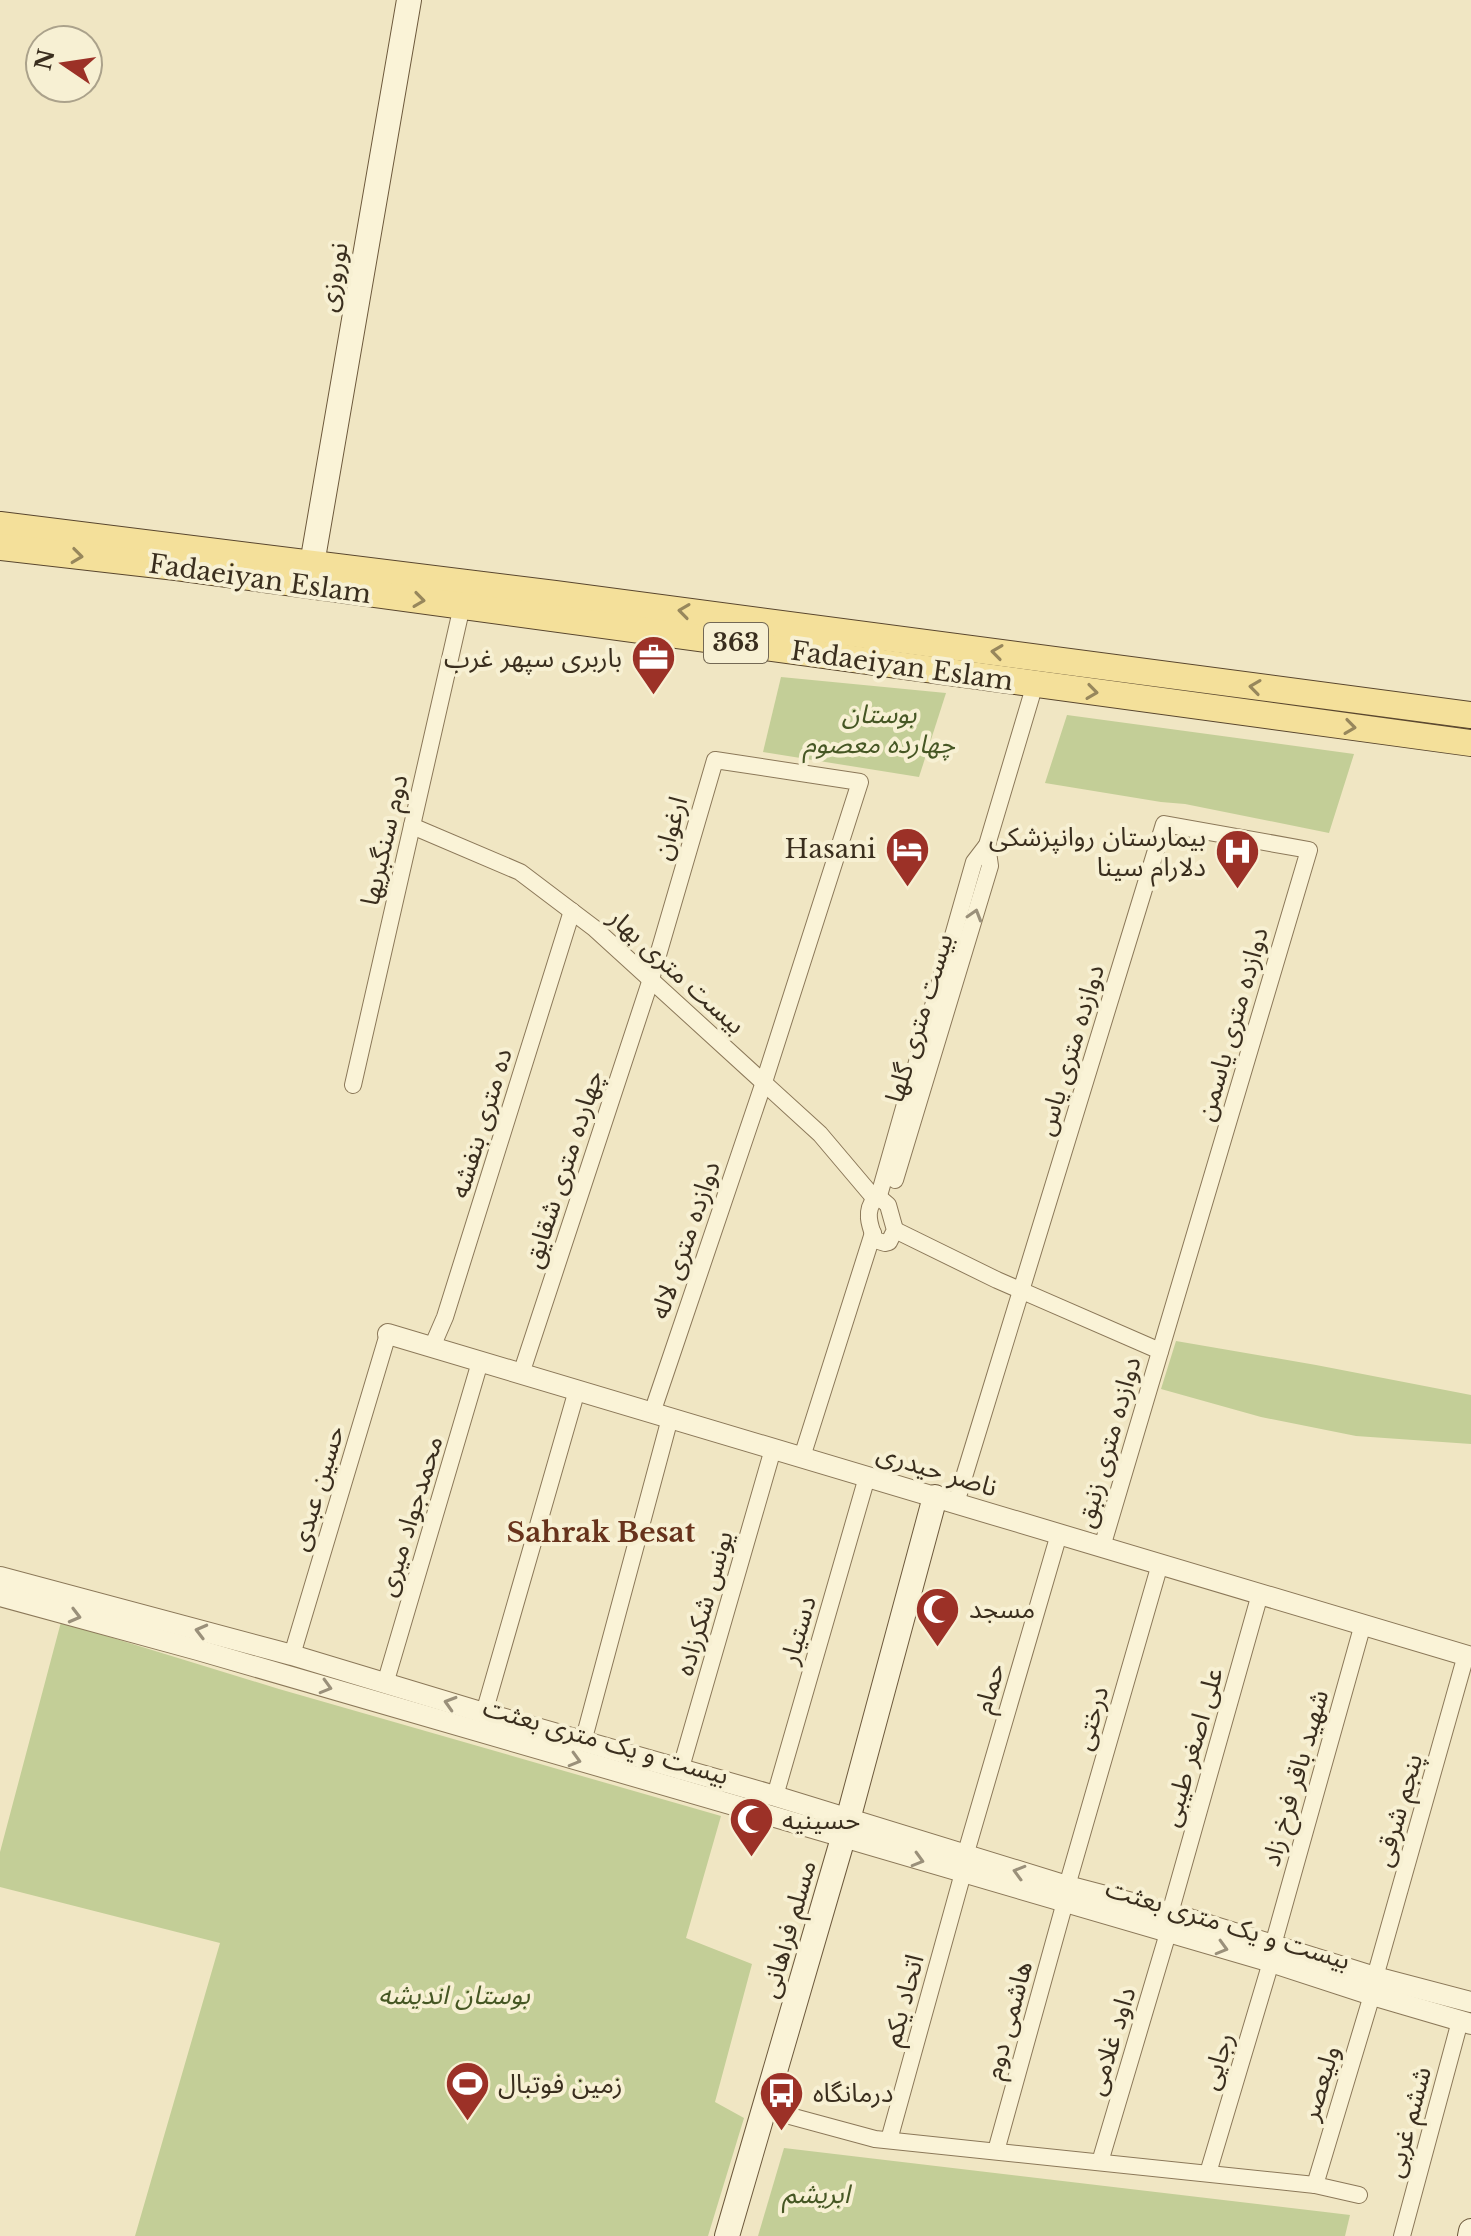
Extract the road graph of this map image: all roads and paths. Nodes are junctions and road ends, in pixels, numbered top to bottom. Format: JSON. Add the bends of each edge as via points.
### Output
{"nodes":[{"id":1,"x":409,"y":0,"type":"edge"},
{"id":2,"x":0,"y":525,"type":"edge"},
{"id":3,"x":0,"y":547,"type":"edge"},
{"id":4,"x":312,"y":564,"type":"junction"},
{"id":5,"x":462,"y":606,"type":"junction"},
{"id":6,"x":1035,"y":684,"type":"junction"},
{"id":7,"x":1471,"y":715,"type":"edge"},
{"id":8,"x":1471,"y":743,"type":"edge"},
{"id":9,"x":787,"y":771,"type":"joint"},
{"id":10,"x":1164,"y":824,"type":"joint"},
{"id":11,"x":412,"y":826,"type":"junction"},
{"id":12,"x":572,"y":911,"type":"junction"},
{"id":13,"x":651,"y":979,"type":"junction"},
{"id":14,"x":764,"y":1082,"type":"junction"},
{"id":15,"x":353,"y":1085,"type":"dead end"},
{"id":16,"x":880,"y":1201,"type":"junction"},
{"id":17,"x":895,"y":1230,"type":"junction"},
{"id":18,"x":873,"y":1233,"type":"junction"},
{"id":19,"x":1021,"y":1290,"type":"junction"},
{"id":20,"x":388,"y":1334,"type":"joint"},
{"id":21,"x":432,"y":1347,"type":"junction"},
{"id":22,"x":1160,"y":1351,"type":"junction"},
{"id":23,"x":480,"y":1362,"type":"junction"},
{"id":24,"x":521,"y":1374,"type":"junction"},
{"id":25,"x":577,"y":1390,"type":"junction"},
{"id":26,"x":661,"y":1415,"type":"junction"},
{"id":27,"x":773,"y":1449,"type":"junction"},
{"id":28,"x":802,"y":1457,"type":"junction"},
{"id":29,"x":867,"y":1477,"type":"junction"},
{"id":30,"x":945,"y":1500,"type":"junction"},
{"id":31,"x":1059,"y":1534,"type":"junction"},
{"id":32,"x":1102,"y":1547,"type":"junction"},
{"id":33,"x":1160,"y":1564,"type":"junction"},
{"id":34,"x":0,"y":1577,"type":"edge"},
{"id":35,"x":1260,"y":1594,"type":"junction"},
{"id":36,"x":0,"y":1596,"type":"edge"},
{"id":37,"x":1363,"y":1624,"type":"junction"},
{"id":38,"x":292,"y":1655,"type":"junction"},
{"id":39,"x":1468,"y":1656,"type":"edge"},
{"id":40,"x":385,"y":1684,"type":"junction"},
{"id":41,"x":484,"y":1713,"type":"junction"},
{"id":42,"x":583,"y":1742,"type":"junction"},
{"id":43,"x":680,"y":1771,"type":"junction"},
{"id":44,"x":775,"y":1796,"type":"junction"},
{"id":45,"x":846,"y":1828,"type":"junction"},
{"id":46,"x":964,"y":1865,"type":"junction"},
{"id":47,"x":1066,"y":1894,"type":"junction"},
{"id":48,"x":1169,"y":1923,"type":"junction"},
{"id":49,"x":1272,"y":1953,"type":"junction"},
{"id":50,"x":1374,"y":1986,"type":"junction"},
{"id":51,"x":1470,"y":1996,"type":"edge"},
{"id":52,"x":1466,"y":2023,"type":"edge"},
{"id":53,"x":764,"y":2109,"type":"junction"},
{"id":54,"x":889,"y":2140,"type":"junction"},
{"id":55,"x":996,"y":2151,"type":"junction"},
{"id":56,"x":1100,"y":2162,"type":"junction"},
{"id":57,"x":1208,"y":2173,"type":"junction"},
{"id":58,"x":1315,"y":2185,"type":"junction"},
{"id":59,"x":1359,"y":2195,"type":"dead end"},
{"id":60,"x":727,"y":2236,"type":"edge"},
{"id":61,"x":1402,"y":2236,"type":"edge"}],
"edges":[{"from":1,"to":4,"type":"main road","name":"نوروزی"},
{"from":2,"to":4,"type":"main road","name":"Fadaeiyan Eslam","number":"363"},
{"from":3,"to":5,"type":"main road","name":"Fadaeiyan Eslam","number":"363","one_way":true},
{"from":7,"to":4,"type":"main road","name":"Fadaeiyan Eslam","number":"363","one_way":true},
{"from":5,"to":6,"type":"main road","name":"Fadaeiyan Eslam","number":"363"},
{"from":5,"to":11,"type":"street","name":"دوم سنگبریها"},
{"from":6,"to":8,"type":"main road","name":"Fadaeiyan Eslam","number":"363","one_way":true},
{"from":6,"to":16,"type":"street","name":"بیست متری گلها","via":[[987,845],[990,866]]},
{"from":9,"to":13,"type":"street","name":"ارغوان","via":[[715,760]]},
{"from":9,"to":14,"type":"street","name":"دوازده متری لاله","via":[[860,782]]},
{"from":10,"to":19,"type":"street","name":"دوازده متری یاس"},
{"from":10,"to":22,"type":"street","name":"دوازده متری یاسمن","via":[[1309,850]]},
{"from":11,"to":12,"type":"street","name":"بیست متری بهار","via":[[520,872]]},
{"from":11,"to":15,"type":"street","name":"دوم سنگبریها"},
{"from":12,"to":13,"type":"street","name":"بیست متری بهار"},
{"from":12,"to":21,"type":"street","name":"ده متری بنفشه"},
{"from":13,"to":14,"type":"street","name":"بیست متری بهار"},
{"from":13,"to":24,"type":"street","name":"چهارده متری شقایق"},
{"from":14,"to":16,"type":"street","name":"بیست متری بهار"},
{"from":14,"to":26,"type":"street","name":"دوازده متری لاله"},
{"from":16,"to":17,"type":"street"},
{"from":16,"to":18,"type":"street","name":"بیست متری گلها","via":[[868,1212]]},
{"from":17,"to":18,"type":"street","via":[[885,1243],[875,1240]]},
{"from":17,"to":19,"type":"street"},
{"from":18,"to":28,"type":"street"},
{"from":19,"to":22,"type":"street"},
{"from":19,"to":30,"type":"street","name":"دوازده متری یاس"},
{"from":20,"to":21,"type":"street","name":"ناصر حیدری"},
{"from":20,"to":38,"type":"street","name":"حسین عبدی"},
{"from":21,"to":23,"type":"street","name":"ناصر حیدری"},
{"from":22,"to":32,"type":"street","name":"دوازده متری زنبق"},
{"from":23,"to":24,"type":"street","name":"ناصر حیدری"},
{"from":23,"to":40,"type":"street","name":"محمدجواد میری"},
{"from":24,"to":25,"type":"street","name":"ناصر حیدری"},
{"from":25,"to":26,"type":"street","name":"ناصر حیدری"},
{"from":25,"to":41,"type":"street"},
{"from":26,"to":27,"type":"street","name":"ناصر حیدری"},
{"from":26,"to":42,"type":"street","name":"دوازده متری لاله"},
{"from":27,"to":28,"type":"street","name":"ناصر حیدری"},
{"from":27,"to":43,"type":"street","name":"یونس شکرزاده"},
{"from":28,"to":29,"type":"street","name":"ناصر حیدری"},
{"from":29,"to":30,"type":"street","name":"ناصر حیدری"},
{"from":29,"to":44,"type":"street","name":"دستیار"},
{"from":30,"to":31,"type":"street","name":"ناصر حیدری"},
{"from":30,"to":45,"type":"main road","name":"مسلم فراهانی"},
{"from":31,"to":32,"type":"street","name":"ناصر حیدری"},
{"from":31,"to":46,"type":"street","name":"حمام"},
{"from":32,"to":33,"type":"street","name":"ناصر حیدری"},
{"from":33,"to":35,"type":"street","name":"ناصر حیدری"},
{"from":33,"to":47,"type":"street","name":"درختی"},
{"from":38,"to":34,"type":"street","name":"بیست و یک متری بعثت","one_way":true},
{"from":35,"to":37,"type":"street","name":"ناصر حیدری"},
{"from":35,"to":48,"type":"street","name":"علی اصغر طیبی"},
{"from":36,"to":45,"type":"street","name":"بیست و یک متری بعثت","one_way":true},
{"from":37,"to":39,"type":"street","name":"ناصر حیدری"},
{"from":37,"to":49,"type":"street","name":"شهید باقر فرخ زاد"},
{"from":38,"to":40,"type":"street","name":"بیست و یک متری بعثت"},
{"from":39,"to":50,"type":"street","name":"پنجم شرقی"},
{"from":41,"to":40,"type":"street","name":"بیست و یک متری بعثت","one_way":true},
{"from":41,"to":42,"type":"street","name":"بیست و یک متری بعثت"},
{"from":42,"to":43,"type":"street","name":"بیست و یک متری بعثت"},
{"from":43,"to":44,"type":"street","name":"بیست و یک متری بعثت"},
{"from":44,"to":45,"type":"street","name":"بیست و یک متری بعثت"},
{"from":45,"to":46,"type":"street","name":"بیست و یک متری بعثت"},
{"from":45,"to":53,"type":"main road","name":"مسلم فراهانی"},
{"from":46,"to":47,"type":"street","name":"بیست و یک متری بعثت"},
{"from":46,"to":54,"type":"street","name":"اتحاد یکم"},
{"from":47,"to":48,"type":"street","name":"بیست و یک متری بعثت"},
{"from":47,"to":55,"type":"street","name":"هاشمی دوم"},
{"from":48,"to":49,"type":"street","name":"بیست و یک متری بعثت"},
{"from":48,"to":56,"type":"street","name":"داود غلامی"},
{"from":49,"to":50,"type":"street","name":"بیست و یک متری بعثت"},
{"from":49,"to":57,"type":"street","name":"رجایی"},
{"from":50,"to":51,"type":"street","name":"بیست و یک متری بعثت"},
{"from":50,"to":52,"type":"street","name":"بیست و یک متری بعثت"},
{"from":50,"to":58,"type":"street","name":"ولیعصر"},
{"from":52,"to":61,"type":"street","name":"ششم غربی"},
{"from":53,"to":54,"type":"street"},
{"from":53,"to":60,"type":"main road","name":"مسلم فراهانی"},
{"from":54,"to":55,"type":"street"},
{"from":55,"to":56,"type":"street"},
{"from":56,"to":57,"type":"street"},
{"from":57,"to":58,"type":"street"},
{"from":58,"to":59,"type":"street"}]}
